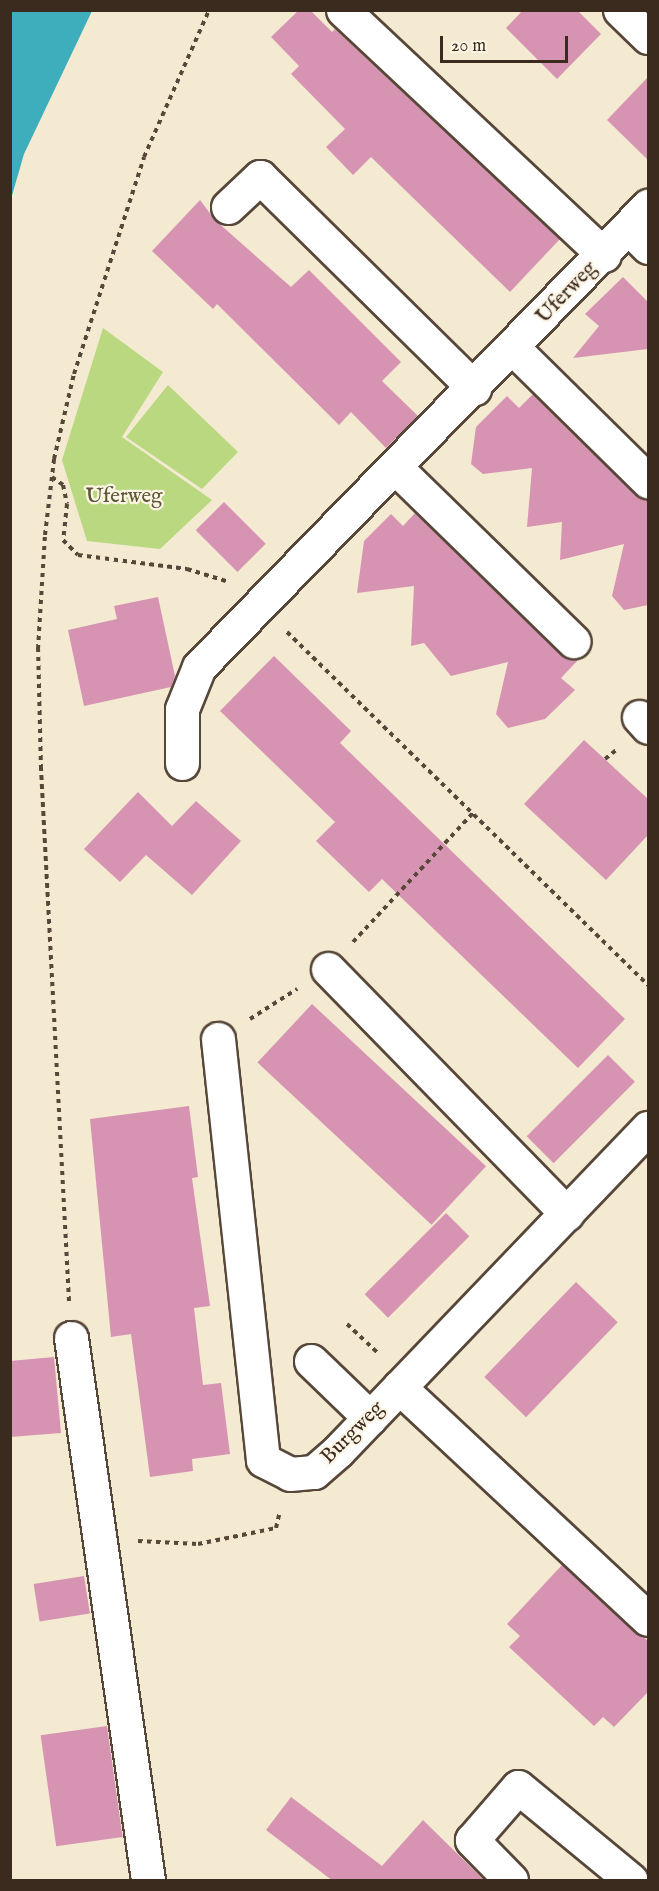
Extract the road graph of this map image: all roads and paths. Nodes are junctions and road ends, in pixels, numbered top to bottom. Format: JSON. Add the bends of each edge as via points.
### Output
{"nodes":[{"id":1,"x":209,"y":10,"type":"edge"},
{"id":2,"x":343,"y":10,"type":"edge"},
{"id":3,"x":620,"y":10,"type":"edge"},
{"id":4,"x":648,"y":37,"type":"edge"},
{"id":5,"x":228,"y":207,"type":"dead end"},
{"id":6,"x":642,"y":227,"type":"edge"},
{"id":7,"x":604,"y":255,"type":"junction"},
{"id":8,"x":513,"y":348,"type":"junction"},
{"id":9,"x":474,"y":388,"type":"junction"},
{"id":10,"x":396,"y":468,"type":"junction"},
{"id":11,"x":52,"y":477,"type":"junction"},
{"id":12,"x":648,"y":481,"type":"edge"},
{"id":13,"x":265,"y":602,"type":"junction"},
{"id":14,"x":573,"y":642,"type":"dead end"},
{"id":15,"x":182,"y":763,"type":"dead end"},
{"id":16,"x":473,"y":813,"type":"junction"},
{"id":17,"x":328,"y":969,"type":"junction"},
{"id":18,"x":648,"y":985,"type":"edge"},
{"id":19,"x":218,"y":1039,"type":"joint"},
{"id":20,"x":648,"y":1128,"type":"edge"},
{"id":21,"x":567,"y":1214,"type":"junction"},
{"id":22,"x":71,"y":1338,"type":"joint"},
{"id":23,"x":311,"y":1361,"type":"dead end"},
{"id":24,"x":399,"y":1387,"type":"junction"},
{"id":25,"x":370,"y":1418,"type":"junction"},
{"id":26,"x":290,"y":1474,"type":"junction"},
{"id":27,"x":137,"y":1541,"type":"dead end"},
{"id":28,"x":648,"y":1619,"type":"edge"},
{"id":29,"x":148,"y":1881,"type":"edge"},
{"id":30,"x":511,"y":1881,"type":"edge"},
{"id":31,"x":631,"y":1881,"type":"edge"}],
"edges":[{"from":1,"to":11,"type":"path","via":[[144,157],[74,374]]},
{"from":2,"to":7,"type":"street"},
{"from":3,"to":4,"type":"street"},
{"from":5,"to":9,"type":"street","via":[[260,177]]},
{"from":6,"to":7,"type":"street","name":"Uferweg"},
{"from":7,"to":8,"type":"street","name":"Uferweg"},
{"from":8,"to":9,"type":"street","name":"Uferweg"},
{"from":8,"to":12,"type":"street"},
{"from":9,"to":10,"type":"street","name":"Uferweg"},
{"from":10,"to":13,"type":"street","name":"Uferweg"},
{"from":10,"to":14,"type":"street"},
{"from":11,"to":13,"type":"path","via":[[63,485],[67,504],[63,540],[78,555],[187,569]]},
{"from":11,"to":22,"type":"path","via":[[38,649],[40,757]]},
{"from":13,"to":15,"type":"street","name":"Uferweg","via":[[199,667],[182,709]]},
{"from":13,"to":16,"type":"path"},
{"from":16,"to":17,"type":"path"},
{"from":16,"to":18,"type":"path"},
{"from":17,"to":19,"type":"path"},
{"from":17,"to":21,"type":"street"},
{"from":19,"to":26,"type":"street","via":[[263,1460]]},
{"from":20,"to":21,"type":"street","name":"Burgweg"},
{"from":21,"to":24,"type":"street","name":"Burgweg"},
{"from":22,"to":29,"type":"street"},
{"from":23,"to":25,"type":"street"},
{"from":24,"to":25,"type":"street","name":"Burgweg"},
{"from":24,"to":28,"type":"street"},
{"from":25,"to":26,"type":"street","name":"Burgweg","via":[[314,1472]]},
{"from":26,"to":27,"type":"path","via":[[276,1528],[198,1544]]},
{"from":30,"to":31,"type":"street","via":[[472,1840],[518,1787]]}]}
